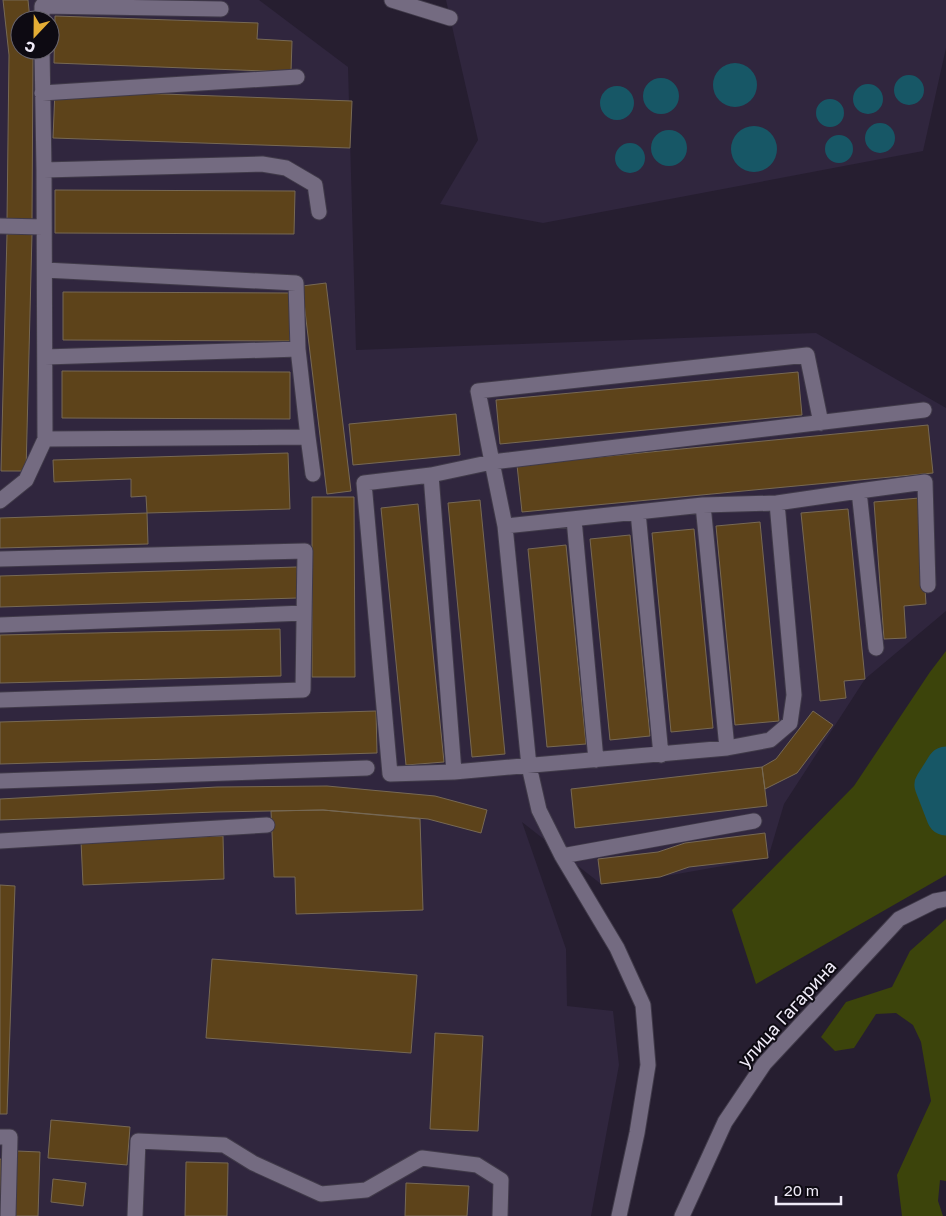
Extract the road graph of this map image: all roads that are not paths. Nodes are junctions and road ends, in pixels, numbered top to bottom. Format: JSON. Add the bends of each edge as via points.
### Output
{"nodes":[{"id":1,"x":392,"y":0,"type":"edge"},
{"id":2,"x":221,"y":9,"type":"dead end"},
{"id":3,"x":42,"y":10,"type":"edge"},
{"id":4,"x":450,"y":18,"type":"dead end"},
{"id":5,"x":42,"y":60,"type":"edge"},
{"id":6,"x":297,"y":77,"type":"dead end"},
{"id":7,"x":42,"y":93,"type":"junction"},
{"id":8,"x":44,"y":170,"type":"junction"},
{"id":9,"x":319,"y":212,"type":"dead end"},
{"id":10,"x":0,"y":226,"type":"edge"},
{"id":11,"x":43,"y":227,"type":"junction"},
{"id":12,"x":45,"y":270,"type":"junction"},
{"id":13,"x":298,"y":350,"type":"junction"},
{"id":14,"x":45,"y":357,"type":"junction"},
{"id":15,"x":924,"y":410,"type":"dead end"},
{"id":16,"x":821,"y":423,"type":"junction"},
{"id":17,"x":308,"y":437,"type":"junction"},
{"id":18,"x":45,"y":439,"type":"junction"},
{"id":19,"x":492,"y":462,"type":"junction"},
{"id":20,"x":313,"y":474,"type":"dead end"},
{"id":21,"x":430,"y":475,"type":"junction"},
{"id":22,"x":859,"y":491,"type":"junction"},
{"id":23,"x":0,"y":501,"type":"edge"},
{"id":24,"x":777,"y":503,"type":"junction"},
{"id":25,"x":703,"y":505,"type":"junction"},
{"id":26,"x":638,"y":512,"type":"junction"},
{"id":27,"x":574,"y":519,"type":"junction"},
{"id":28,"x":506,"y":526,"type":"junction"},
{"id":29,"x":0,"y":559,"type":"edge"},
{"id":30,"x":928,"y":586,"type":"dead end"},
{"id":31,"x":304,"y":613,"type":"junction"},
{"id":32,"x":0,"y":625,"type":"edge"},
{"id":33,"x":876,"y":648,"type":"dead end"},
{"id":34,"x":0,"y":700,"type":"edge"},
{"id":35,"x":727,"y":748,"type":"junction"},
{"id":36,"x":661,"y":755,"type":"junction"},
{"id":37,"x":596,"y":760,"type":"junction"},
{"id":38,"x":529,"y":766,"type":"junction"},
{"id":39,"x":367,"y":768,"type":"dead end"},
{"id":40,"x":454,"y":772,"type":"junction"},
{"id":41,"x":0,"y":781,"type":"edge"},
{"id":42,"x":754,"y":820,"type":"dead end"},
{"id":43,"x":267,"y":825,"type":"dead end"},
{"id":44,"x":0,"y":841,"type":"edge"},
{"id":45,"x":562,"y":856,"type":"junction"},
{"id":46,"x":940,"y":900,"type":"edge"},
{"id":47,"x":0,"y":1137,"type":"edge"},
{"id":48,"x":8,"y":1216,"type":"edge"},
{"id":49,"x":135,"y":1216,"type":"edge"},
{"id":50,"x":500,"y":1216,"type":"edge"},
{"id":51,"x":620,"y":1216,"type":"edge"},
{"id":52,"x":682,"y":1216,"type":"edge"}],
"edges":[{"from":1,"to":4,"type":"street"},
{"from":2,"to":3,"type":"street","via":[[42,6]]},
{"from":5,"to":7,"type":"street"},
{"from":6,"to":7,"type":"street"},
{"from":7,"to":8,"type":"street"},
{"from":8,"to":9,"type":"street","via":[[262,164],[286,168],[315,185]]},
{"from":8,"to":11,"type":"street"},
{"from":10,"to":11,"type":"street"},
{"from":11,"to":12,"type":"street"},
{"from":12,"to":13,"type":"street","via":[[296,283]]},
{"from":12,"to":14,"type":"street"},
{"from":13,"to":14,"type":"street"},
{"from":13,"to":17,"type":"street"},
{"from":14,"to":18,"type":"street"},
{"from":15,"to":16,"type":"street"},
{"from":16,"to":19,"type":"street"},
{"from":16,"to":19,"type":"street","via":[[807,355],[478,391]]},
{"from":17,"to":18,"type":"street"},
{"from":17,"to":20,"type":"street"},
{"from":18,"to":23,"type":"street","via":[[26,480]]},
{"from":19,"to":21,"type":"street"},
{"from":19,"to":28,"type":"street"},
{"from":21,"to":40,"type":"street"},
{"from":21,"to":40,"type":"street","via":[[364,483],[390,774]]},
{"from":22,"to":24,"type":"street"},
{"from":22,"to":30,"type":"street","via":[[925,482]]},
{"from":22,"to":33,"type":"street"},
{"from":24,"to":25,"type":"street"},
{"from":24,"to":35,"type":"street","via":[[794,696],[790,723],[770,740]]},
{"from":25,"to":26,"type":"street"},
{"from":25,"to":35,"type":"street"},
{"from":26,"to":27,"type":"street"},
{"from":26,"to":36,"type":"street"},
{"from":27,"to":28,"type":"street"},
{"from":27,"to":37,"type":"street"},
{"from":28,"to":38,"type":"street"},
{"from":29,"to":31,"type":"street","via":[[305,551]]},
{"from":31,"to":32,"type":"street"},
{"from":31,"to":34,"type":"street","via":[[303,690]]},
{"from":35,"to":36,"type":"street"},
{"from":36,"to":37,"type":"street"},
{"from":37,"to":38,"type":"street"},
{"from":38,"to":40,"type":"street"},
{"from":38,"to":45,"type":"street","via":[[539,810]]},
{"from":39,"to":41,"type":"street"},
{"from":42,"to":45,"type":"street"},
{"from":43,"to":44,"type":"street"},
{"from":45,"to":51,"type":"street","via":[[617,948],[643,1006],[648,1065]]},
{"from":46,"to":52,"type":"street","name":"улица Гагарина","via":[[899,919],[764,1064],[725,1122]]},
{"from":47,"to":48,"type":"street","via":[[10,1137]]},
{"from":49,"to":50,"type":"street","via":[[138,1141],[224,1145],[253,1163],[321,1194],[366,1190],[422,1158],[477,1165],[501,1180]]}]}
